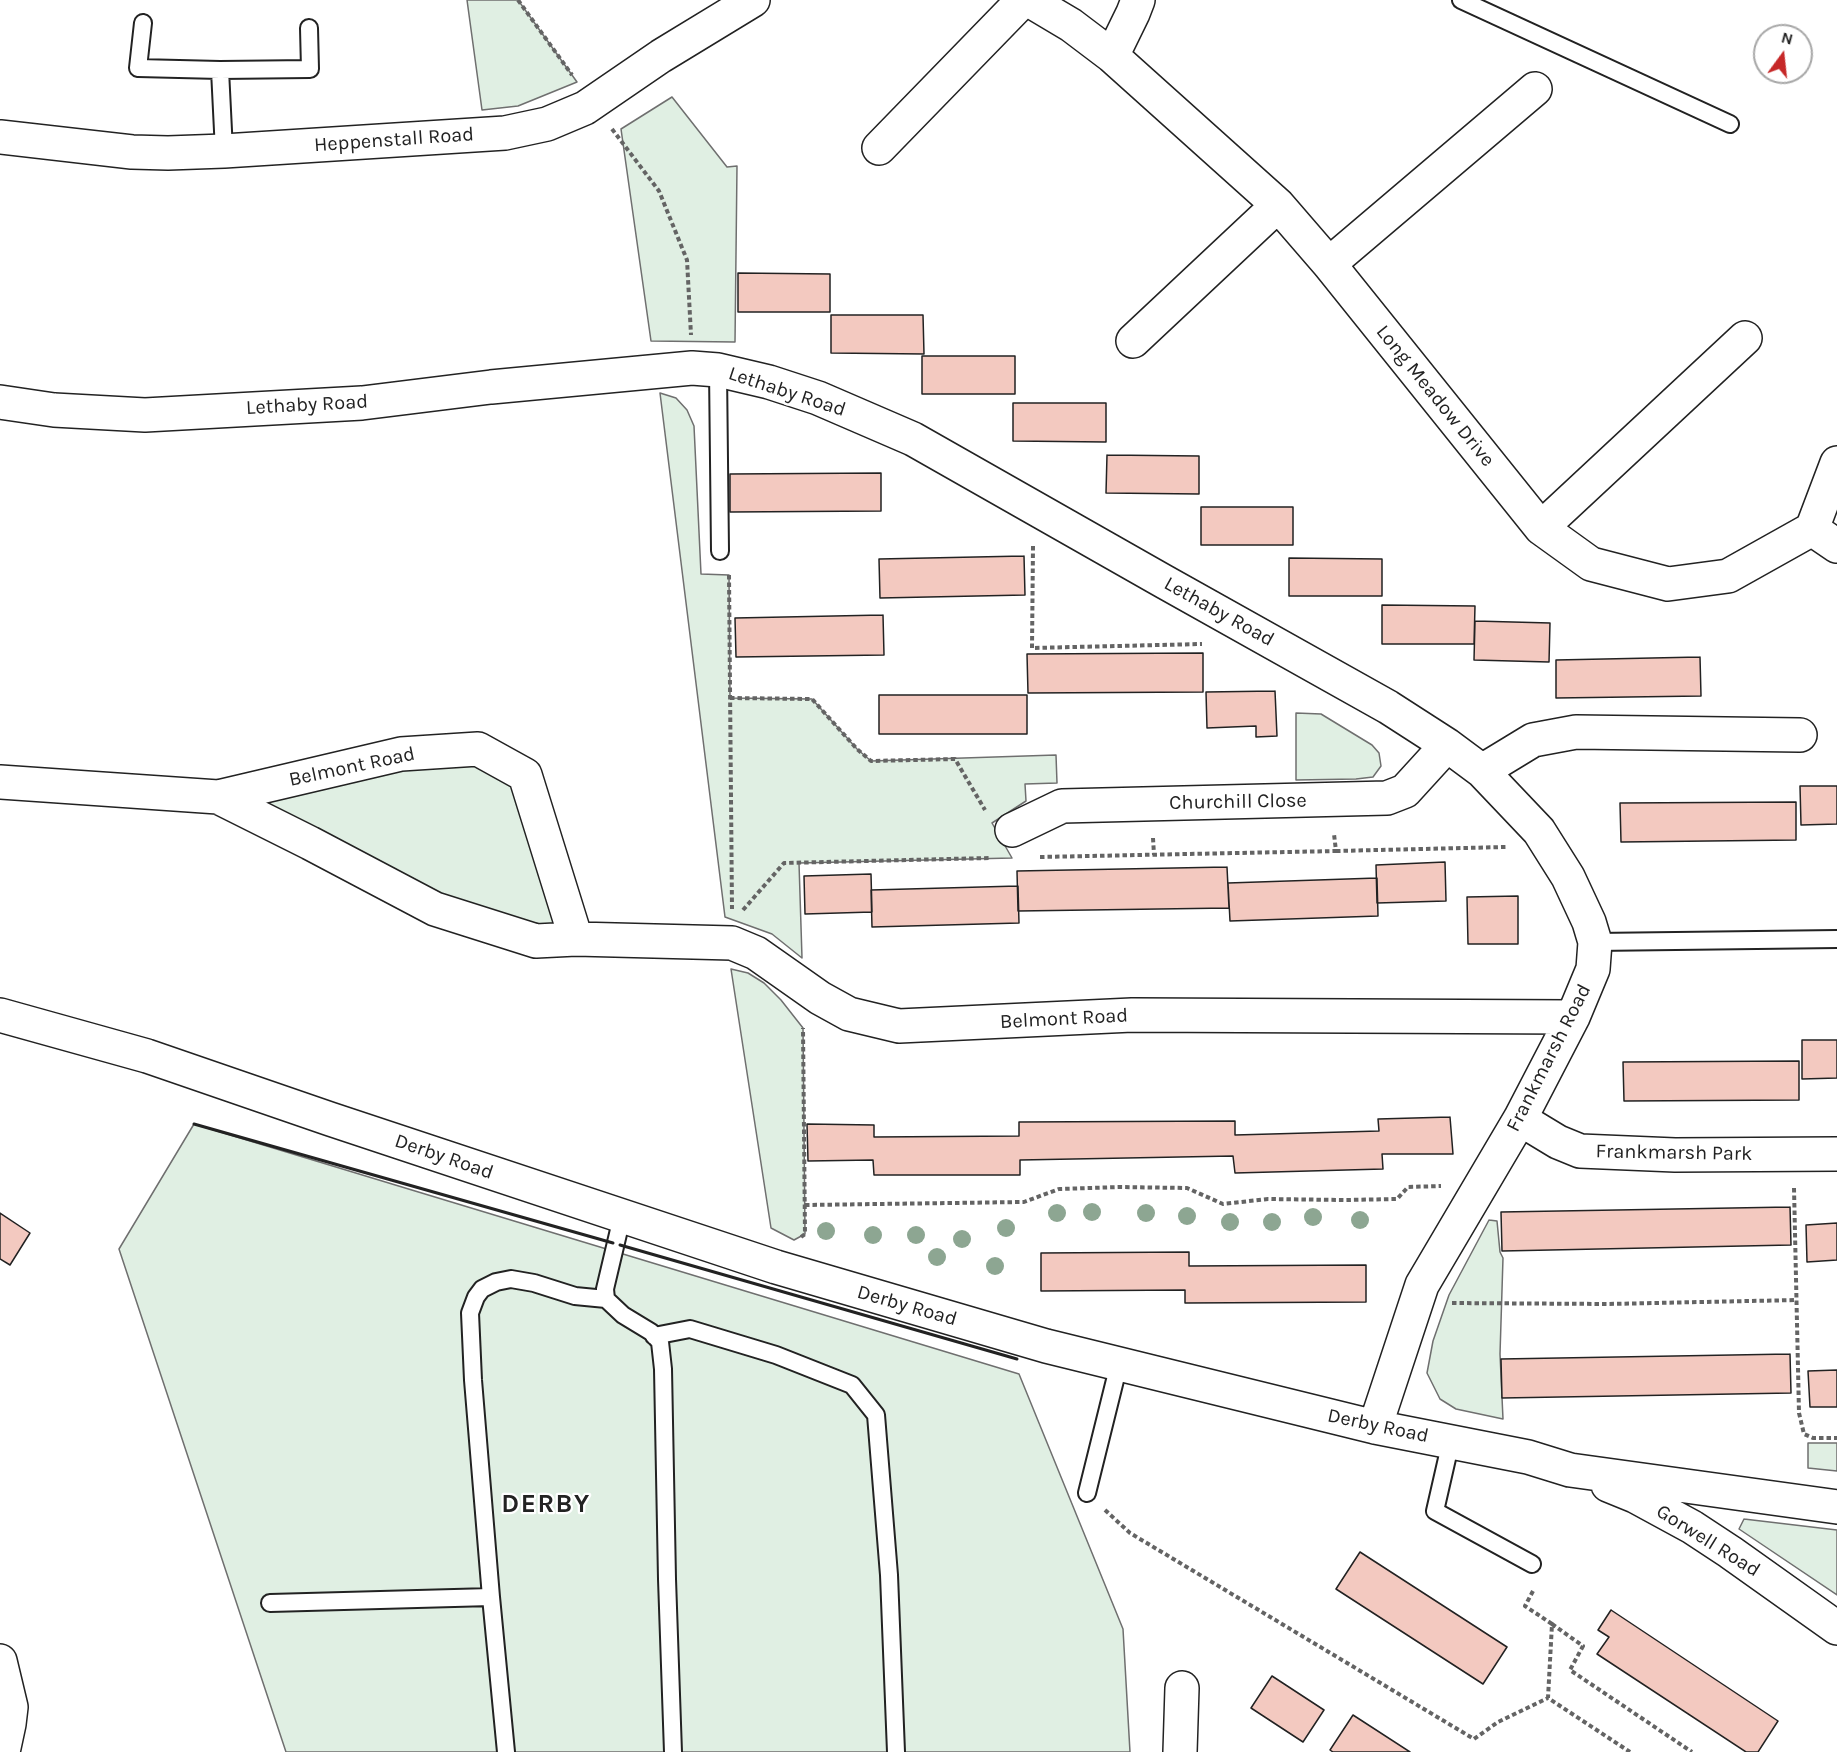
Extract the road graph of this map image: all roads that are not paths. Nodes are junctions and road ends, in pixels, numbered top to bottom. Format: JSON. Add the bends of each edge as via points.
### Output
{"nodes":[{"id":1,"x":753,"y":0,"type":"edge"},
{"id":2,"x":1023,"y":0,"type":"edge"},
{"id":3,"x":1029,"y":0,"type":"edge"},
{"id":4,"x":1138,"y":0,"type":"edge"},
{"id":5,"x":1461,"y":0,"type":"edge"},
{"id":6,"x":143,"y":23,"type":"dead end"},
{"id":7,"x":309,"y":28,"type":"dead end"},
{"id":8,"x":1112,"y":56,"type":"junction"},
{"id":9,"x":220,"y":70,"type":"junction"},
{"id":10,"x":1535,"y":89,"type":"dead end"},
{"id":11,"x":1730,"y":124,"type":"dead end"},
{"id":12,"x":0,"y":137,"type":"edge"},
{"id":13,"x":879,"y":148,"type":"dead end"},
{"id":14,"x":224,"y":151,"type":"junction"},
{"id":15,"x":1278,"y":205,"type":"junction"},
{"id":16,"x":1329,"y":264,"type":"junction"},
{"id":17,"x":1745,"y":338,"type":"dead end"},
{"id":18,"x":1133,"y":341,"type":"dead end"},
{"id":19,"x":705,"y":369,"type":"junction"},
{"id":20,"x":0,"y":402,"type":"edge"},
{"id":21,"x":1837,"y":463,"type":"edge"},
{"id":22,"x":1542,"y":528,"type":"junction"},
{"id":23,"x":1824,"y":538,"type":"edge"},
{"id":24,"x":720,"y":551,"type":"road end"},
{"id":25,"x":1800,"y":735,"type":"dead end"},
{"id":26,"x":1447,"y":746,"type":"junction"},
{"id":27,"x":1482,"y":771,"type":"junction"},
{"id":28,"x":0,"y":782,"type":"edge"},
{"id":29,"x":218,"y":797,"type":"junction"},
{"id":30,"x":1000,"y":834,"type":"road end"},
{"id":31,"x":576,"y":939,"type":"junction"},
{"id":32,"x":1837,"y":939,"type":"edge"},
{"id":33,"x":1595,"y":942,"type":"junction"},
{"id":34,"x":0,"y":1015,"type":"edge"},
{"id":35,"x":1573,"y":1017,"type":"junction"},
{"id":36,"x":1520,"y":1119,"type":"junction"},
{"id":37,"x":1837,"y":1154,"type":"edge"},
{"id":38,"x":622,"y":1217,"type":"junction"},
{"id":39,"x":606,"y":1299,"type":"junction"},
{"id":40,"x":654,"y":1336,"type":"junction"},
{"id":41,"x":1119,"y":1364,"type":"junction"},
{"id":42,"x":1375,"y":1427,"type":"junction"},
{"id":43,"x":1451,"y":1441,"type":"junction"},
{"id":44,"x":1570,"y":1470,"type":"junction"},
{"id":45,"x":1087,"y":1493,"type":"road end"},
{"id":46,"x":1837,"y":1507,"type":"edge"},
{"id":47,"x":1532,"y":1564,"type":"road end"},
{"id":48,"x":491,"y":1597,"type":"junction"},
{"id":49,"x":270,"y":1603,"type":"dead end"},
{"id":50,"x":1837,"y":1628,"type":"edge"},
{"id":51,"x":0,"y":1660,"type":"edge"},
{"id":52,"x":1182,"y":1688,"type":"dead end"},
{"id":53,"x":3,"y":1752,"type":"edge"},
{"id":54,"x":506,"y":1752,"type":"edge"},
{"id":55,"x":673,"y":1752,"type":"edge"},
{"id":56,"x":896,"y":1752,"type":"edge"},
{"id":57,"x":1179,"y":1752,"type":"edge"}],
"edges":[{"from":1,"to":14,"type":"street","name":"Heppenstall Road","via":[[585,108],[547,124],[505,133]]},
{"from":2,"to":13,"type":"street"},
{"from":3,"to":8,"type":"street","name":"Long Meadow Drive"},
{"from":4,"to":8,"type":"street"},
{"from":5,"to":11,"type":"lane"},
{"from":6,"to":9,"type":"lane","via":[[138,68]]},
{"from":7,"to":9,"type":"lane","via":[[310,69]]},
{"from":8,"to":15,"type":"street","name":"Long Meadow Drive"},
{"from":9,"to":14,"type":"lane"},
{"from":10,"to":16,"type":"street"},
{"from":12,"to":14,"type":"street","name":"Heppenstall Road","via":[[132,152]]},
{"from":15,"to":16,"type":"street","name":"Long Meadow Drive"},
{"from":15,"to":18,"type":"street"},
{"from":16,"to":22,"type":"street","name":"Long Meadow Drive"},
{"from":17,"to":22,"type":"street"},
{"from":19,"to":20,"type":"street","name":"Lethaby Road","via":[[491,387],[362,403],[145,415],[54,410]]},
{"from":19,"to":24,"type":"lane"},
{"from":19,"to":26,"type":"street","name":"Lethaby Road","via":[[769,382],[818,398],[913,439],[1388,707]]},
{"from":21,"to":23,"type":"street","name":"Long Meadow Drive"},
{"from":22,"to":23,"type":"street","name":"Long Meadow Drive","via":[[1591,564],[1668,584],[1728,576]]},
{"from":25,"to":27,"type":"street","via":[[1576,732],[1533,740]]},
{"from":26,"to":27,"type":"street","name":"Lethaby Road"},
{"from":26,"to":30,"type":"street","name":"Churchill Close","via":[[1405,791],[1387,798],[1062,806]]},
{"from":27,"to":33,"type":"street","name":"Frankmarsh Road","via":[[1539,831],[1568,877]]},
{"from":28,"to":29,"type":"street","name":"Belmont Road"},
{"from":29,"to":31,"type":"street","name":"Belmont Road","via":[[435,909],[536,941]]},
{"from":29,"to":31,"type":"street","name":"Belmont Road","via":[[401,754],[478,749],[525,775]]},
{"from":31,"to":35,"type":"street","name":"Belmont Road","via":[[732,933],[820,998],[849,1014],[899,1026],[1132,1015]]},
{"from":32,"to":33,"type":"lane"},
{"from":33,"to":35,"type":"street","name":"Frankmarsh Road","via":[[1593,969]]},
{"from":34,"to":38,"type":"street","name":"Derby Road","via":[[147,1056]]},
{"from":35,"to":36,"type":"street","name":"Frankmarsh Road"},
{"from":36,"to":37,"type":"street","name":"Frankmarsh Park","via":[[1580,1151]]},
{"from":36,"to":42,"type":"street","name":"Frankmarsh Road","via":[[1422,1285]]},
{"from":38,"to":39,"type":"lane"},
{"from":38,"to":41,"type":"street","name":"Derby Road","via":[[776,1267]]},
{"from":39,"to":40,"type":"lane"},
{"from":39,"to":48,"type":"lane","via":[[575,1296],[511,1279],[482,1289],[476,1297],[470,1313],[473,1380]]},
{"from":40,"to":55,"type":"lane","via":[[660,1342],[663,1369]]},
{"from":40,"to":56,"type":"lane","via":[[690,1329],[776,1355],[852,1385],[876,1415],[889,1575]]},
{"from":41,"to":42,"type":"street","name":"Derby Road"},
{"from":41,"to":45,"type":"lane"},
{"from":42,"to":43,"type":"street","name":"Derby Road"},
{"from":43,"to":44,"type":"street","name":"Derby Road"},
{"from":43,"to":47,"type":"lane","via":[[1435,1512]]},
{"from":44,"to":46,"type":"street","name":"Derby Road"},
{"from":44,"to":50,"type":"street","name":"Gorwell Road","via":[[1635,1496],[1692,1527]]},
{"from":48,"to":49,"type":"lane"},
{"from":48,"to":54,"type":"lane"},
{"from":51,"to":53,"type":"street","via":[[11,1707]]},
{"from":52,"to":57,"type":"street"}]}
